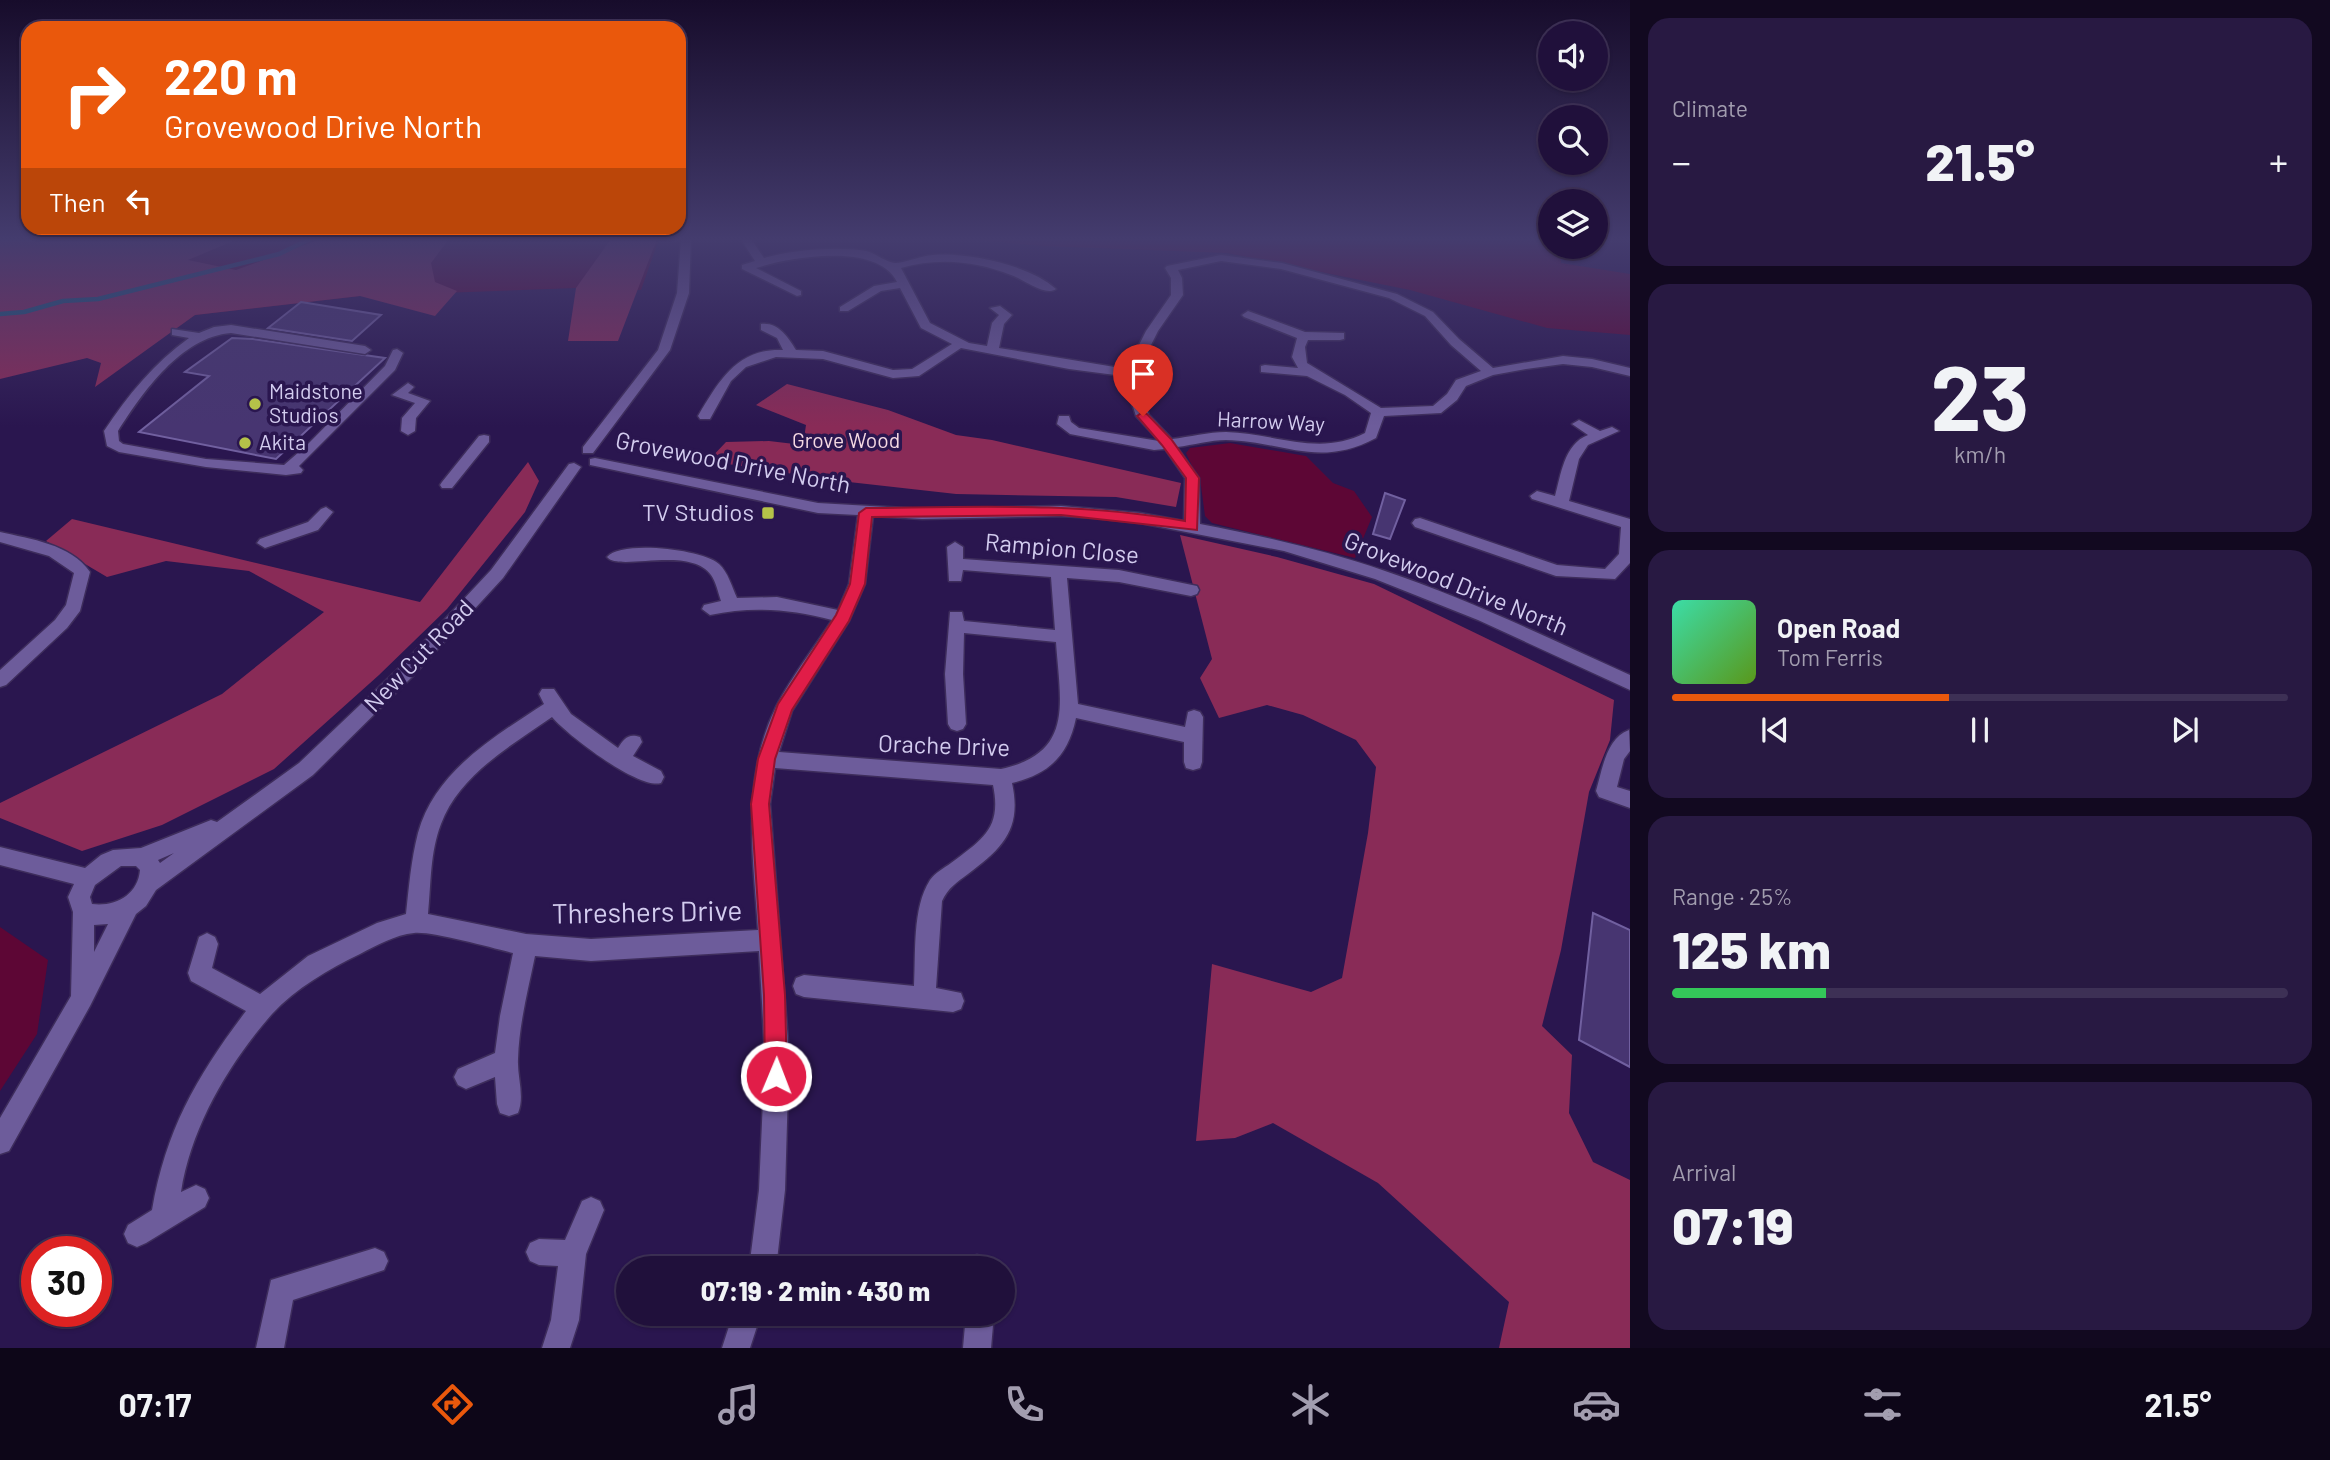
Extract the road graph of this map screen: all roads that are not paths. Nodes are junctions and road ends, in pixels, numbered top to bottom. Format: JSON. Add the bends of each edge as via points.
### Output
{"nodes":[{"id":1,"x":680,"y":302,"type":"edge"},
{"id":2,"x":855,"y":302,"type":"edge"},
{"id":3,"x":913,"y":302,"type":"edge"},
{"id":4,"x":1175,"y":302,"type":"edge"},
{"id":5,"x":1405,"y":302,"type":"edge"},
{"id":6,"x":996,"y":308,"type":"dead end"},
{"id":7,"x":844,"y":309,"type":"dead end"},
{"id":8,"x":1248,"y":315,"type":"dead end"},
{"id":9,"x":765,"y":327,"type":"dead end"},
{"id":10,"x":176,"y":332,"type":"dead end"},
{"id":11,"x":1304,"y":336,"type":"junction"},
{"id":12,"x":1340,"y":336,"type":"dead end"},
{"id":13,"x":201,"y":337,"type":"junction"},
{"id":14,"x":961,"y":343,"type":"junction"},
{"id":15,"x":365,"y":350,"type":"dead end"},
{"id":16,"x":992,"y":352,"type":"junction"},
{"id":17,"x":397,"y":353,"type":"dead end"},
{"id":18,"x":792,"y":354,"type":"junction"},
{"id":19,"x":1265,"y":369,"type":"dead end"},
{"id":20,"x":1307,"y":372,"type":"junction"},
{"id":21,"x":1490,"y":372,"type":"junction"},
{"id":22,"x":1630,"y":372,"type":"edge"},
{"id":23,"x":1131,"y":373,"type":"junction"},
{"id":24,"x":408,"y":387,"type":"dead end"},
{"id":25,"x":1378,"y":412,"type":"junction"},
{"id":26,"x":705,"y":416,"type":"dead end"},
{"id":27,"x":1064,"y":419,"type":"dead end"},
{"id":28,"x":1579,"y":424,"type":"dead end"},
{"id":29,"x":408,"y":431,"type":"dead end"},
{"id":30,"x":484,"y":439,"type":"dead end"},
{"id":31,"x":1168,"y":445,"type":"junction"},
{"id":32,"x":591,"y":456,"type":"junction"},
{"id":33,"x":447,"y":485,"type":"dead end"},
{"id":34,"x":1537,"y":496,"type":"dead end"},
{"id":35,"x":1561,"y":502,"type":"junction"},
{"id":36,"x":326,"y":512,"type":"dead end"},
{"id":37,"x":866,"y":513,"type":"junction"},
{"id":38,"x":1451,"y":515,"type":"dead end"},
{"id":39,"x":1420,"y":523,"type":"dead end"},
{"id":40,"x":1629,"y":524,"type":"edge"},
{"id":41,"x":1192,"y":527,"type":"junction"},
{"id":42,"x":1447,"y":532,"type":"junction"},
{"id":43,"x":0,"y":537,"type":"edge"},
{"id":44,"x":640,"y":537,"type":"dead end"},
{"id":45,"x":265,"y":543,"type":"dead end"},
{"id":46,"x":644,"y":554,"type":"junction"},
{"id":47,"x":615,"y":557,"type":"dead end"},
{"id":48,"x":955,"y":563,"type":"dead end"},
{"id":49,"x":1059,"y":573,"type":"junction"},
{"id":50,"x":1191,"y":590,"type":"dead end"},
{"id":51,"x":731,"y":604,"type":"junction"},
{"id":52,"x":710,"y":608,"type":"dead end"},
{"id":53,"x":843,"y":617,"type":"junction"},
{"id":54,"x":1065,"y":637,"type":"junction"},
{"id":55,"x":0,"y":680,"type":"edge"},
{"id":56,"x":1630,"y":683,"type":"edge"},
{"id":57,"x":1069,"y":709,"type":"junction"},
{"id":58,"x":1195,"y":718,"type":"dead end"},
{"id":59,"x":957,"y":724,"type":"dead end"},
{"id":60,"x":1630,"y":734,"type":"edge"},
{"id":61,"x":1194,"y":737,"type":"junction"},
{"id":62,"x":633,"y":742,"type":"dead end"},
{"id":63,"x":620,"y":759,"type":"junction"},
{"id":64,"x":767,"y":759,"type":"junction"},
{"id":65,"x":1193,"y":762,"type":"dead end"},
{"id":66,"x":654,"y":777,"type":"dead end"},
{"id":67,"x":1001,"y":777,"type":"junction"},
{"id":68,"x":1630,"y":800,"type":"edge"},
{"id":69,"x":236,"y":819,"type":"junction"},
{"id":70,"x":0,"y":856,"type":"edge"},
{"id":71,"x":141,"y":858,"type":"junction"},
{"id":72,"x":88,"y":878,"type":"junction"},
{"id":73,"x":149,"y":883,"type":"junction"},
{"id":74,"x":129,"y":906,"type":"junction"},
{"id":75,"x":84,"y":912,"type":"junction"},
{"id":76,"x":416,"y":922,"type":"junction"},
{"id":77,"x":770,"y":940,"type":"junction"},
{"id":78,"x":207,"y":944,"type":"dead end"},
{"id":79,"x":526,"y":945,"type":"junction"},
{"id":80,"x":804,"y":986,"type":"dead end"},
{"id":81,"x":82,"y":998,"type":"junction"},
{"id":82,"x":924,"y":999,"type":"junction"},
{"id":83,"x":953,"y":1001,"type":"dead end"},
{"id":84,"x":263,"y":1008,"type":"junction"},
{"id":85,"x":506,"y":1060,"type":"junction"},
{"id":86,"x":466,"y":1077,"type":"dead end"},
{"id":87,"x":509,"y":1104,"type":"dead end"},
{"id":88,"x":0,"y":1142,"type":"edge"},
{"id":89,"x":196,"y":1198,"type":"dead end"},
{"id":90,"x":591,"y":1210,"type":"dead end"},
{"id":91,"x":164,"y":1217,"type":"junction"},
{"id":92,"x":137,"y":1234,"type":"dead end"},
{"id":93,"x":539,"y":1252,"type":"dead end"},
{"id":94,"x":573,"y":1254,"type":"junction"},
{"id":95,"x":764,"y":1256,"type":"edge"},
{"id":96,"x":375,"y":1261,"type":"dead end"},
{"id":97,"x":743,"y":1326,"type":"edge"},
{"id":98,"x":978,"y":1326,"type":"edge"},
{"id":99,"x":270,"y":1348,"type":"edge"},
{"id":100,"x":556,"y":1348,"type":"edge"},
{"id":101,"x":736,"y":1348,"type":"edge"},
{"id":102,"x":977,"y":1348,"type":"edge"}],
"edges":[{"from":1,"to":32,"type":"street","name":"New Cut Road","via":[[664,350]]},
{"from":2,"to":7,"type":"street"},
{"from":3,"to":14,"type":"street","via":[[925,325]]},
{"from":4,"to":23,"type":"street","via":[[1153,328]]},
{"from":5,"to":21,"type":"street","via":[[1429,314]]},
{"from":6,"to":16,"type":"street","via":[[1006,315],[998,323]]},
{"from":8,"to":11,"type":"street"},
{"from":9,"to":18,"type":"street","via":[[782,336]]},
{"from":10,"to":13,"type":"street"},
{"from":11,"to":12,"type":"street"},
{"from":11,"to":20,"type":"street","via":[[1297,356]]},
{"from":13,"to":15,"type":"street","via":[[210,331],[231,330]]},
{"from":13,"to":17,"type":"street","via":[[168,362],[138,394],[111,431],[112,443],[206,463],[291,470],[391,367]]},
{"from":14,"to":16,"type":"street"},
{"from":14,"to":18,"type":"street","via":[[915,373],[893,374],[822,355]]},
{"from":16,"to":23,"type":"street"},
{"from":18,"to":26,"type":"street","via":[[775,353],[742,364],[726,379]]},
{"from":19,"to":20,"type":"street"},
{"from":20,"to":25,"type":"street"},
{"from":21,"to":22,"type":"street","via":[[1563,360]]},
{"from":21,"to":25,"type":"street","via":[[1461,383],[1436,410]]},
{"from":23,"to":31,"type":"street","via":[[1143,416]]},
{"from":24,"to":29,"type":"street","via":[[399,395],[423,401],[409,418]]},
{"from":25,"to":31,"type":"street","name":"Harrow Way","via":[[1371,435],[1352,445],[1305,449],[1226,436]]},
{"from":27,"to":31,"type":"street","name":"Harrow Way","via":[[1064,425],[1075,431],[1141,445]]},
{"from":28,"to":35,"type":"street","via":[[1605,434],[1583,442],[1572,459]]},
{"from":30,"to":33,"type":"street"},
{"from":31,"to":41,"type":"street","via":[[1192,478]]},
{"from":32,"to":37,"type":"street","name":"Grovewood Drive North","via":[[778,500]]},
{"from":32,"to":69,"type":"street","name":"New Cut Road","via":[[578,451],[570,456],[574,467],[497,574],[407,671],[306,769]]},
{"from":34,"to":35,"type":"street"},
{"from":35,"to":40,"type":"street"},
{"from":36,"to":45,"type":"street","via":[[313,526]]},
{"from":37,"to":41,"type":"street","name":"Grovewood Drive North","via":[[1061,511]]},
{"from":37,"to":53,"type":"street","via":[[857,584]]},
{"from":38,"to":42,"type":"street"},
{"from":39,"to":42,"type":"street"},
{"from":40,"to":42,"type":"street","via":[[1627,556],[1609,575],[1556,570]]},
{"from":41,"to":56,"type":"street","name":"Grovewood Drive North","via":[[1285,546],[1381,575]]},
{"from":43,"to":55,"type":"street","via":[[50,550],[71,559],[82,572],[74,607]]},
{"from":44,"to":46,"type":"street"},
{"from":46,"to":47,"type":"street"},
{"from":46,"to":51,"type":"street","via":[[700,560],[715,569]]},
{"from":48,"to":49,"type":"street","name":"Rampion Close"},
{"from":49,"to":50,"type":"street","name":"Rampion Close","via":[[1119,576],[1165,590]]},
{"from":49,"to":54,"type":"street","name":"Orache Drive"},
{"from":51,"to":52,"type":"street"},
{"from":51,"to":53,"type":"street","via":[[783,602]]},
{"from":53,"to":64,"type":"street","via":[[784,709]]},
{"from":54,"to":57,"type":"street","name":"Orache Drive"},
{"from":54,"to":59,"type":"street","via":[[956,621]]},
{"from":57,"to":61,"type":"street"},
{"from":57,"to":67,"type":"street","name":"Orache Drive","via":[[1053,756],[1033,771]]},
{"from":58,"to":61,"type":"street"},
{"from":60,"to":68,"type":"street","via":[[1615,756],[1606,791]]},
{"from":61,"to":65,"type":"street"},
{"from":62,"to":63,"type":"street"},
{"from":63,"to":66,"type":"street"},
{"from":63,"to":76,"type":"street","via":[[550,701],[447,791],[431,822]]},
{"from":64,"to":67,"type":"street","name":"Orache Drive"},
{"from":64,"to":77,"type":"street","via":[[760,804]]},
{"from":67,"to":82,"type":"street","via":[[1007,805],[1001,826],[988,847],[939,884],[931,900]]},
{"from":69,"to":71,"type":"street","name":"New Cut Road"},
{"from":69,"to":73,"type":"street","name":"New Cut Road"},
{"from":70,"to":72,"type":"street"},
{"from":71,"to":72,"type":"street","name":"New Cut Road","via":[[120,857]]},
{"from":71,"to":73,"type":"street","via":[[151,867]]},
{"from":72,"to":75,"type":"street","name":"New Cut Road","via":[[79,897]]},
{"from":73,"to":74,"type":"street","name":"New Cut Road"},
{"from":74,"to":75,"type":"street","via":[[104,916]]},
{"from":74,"to":81,"type":"street","name":"New Cut Road"},
{"from":75,"to":81,"type":"street","name":"New Cut Road"},
{"from":76,"to":79,"type":"street","name":"Threshers Drive"},
{"from":76,"to":84,"type":"street","name":"Threshers Drive","via":[[385,930],[316,964]]},
{"from":77,"to":79,"type":"street","name":"Threshers Drive","via":[[591,950]]},
{"from":77,"to":95,"type":"street","via":[[777,1055],[772,1190]]},
{"from":78,"to":84,"type":"street","via":[[200,973]]},
{"from":79,"to":85,"type":"street","name":"Threshers Drive"},
{"from":80,"to":82,"type":"street"},
{"from":81,"to":88,"type":"street","name":"New Cut Road"},
{"from":82,"to":83,"type":"street"},
{"from":84,"to":91,"type":"street","name":"Threshers Drive","via":[[218,1068],[190,1120],[172,1170]]},
{"from":85,"to":86,"type":"street"},
{"from":85,"to":87,"type":"street","name":"Threshers Drive"},
{"from":89,"to":91,"type":"street"},
{"from":90,"to":94,"type":"street"},
{"from":91,"to":92,"type":"street"},
{"from":93,"to":94,"type":"street"},
{"from":94,"to":100,"type":"street","via":[[565,1321]]},
{"from":96,"to":99,"type":"street","via":[[281,1290]]},
{"from":97,"to":101,"type":"street"},
{"from":98,"to":102,"type":"street"}]}
